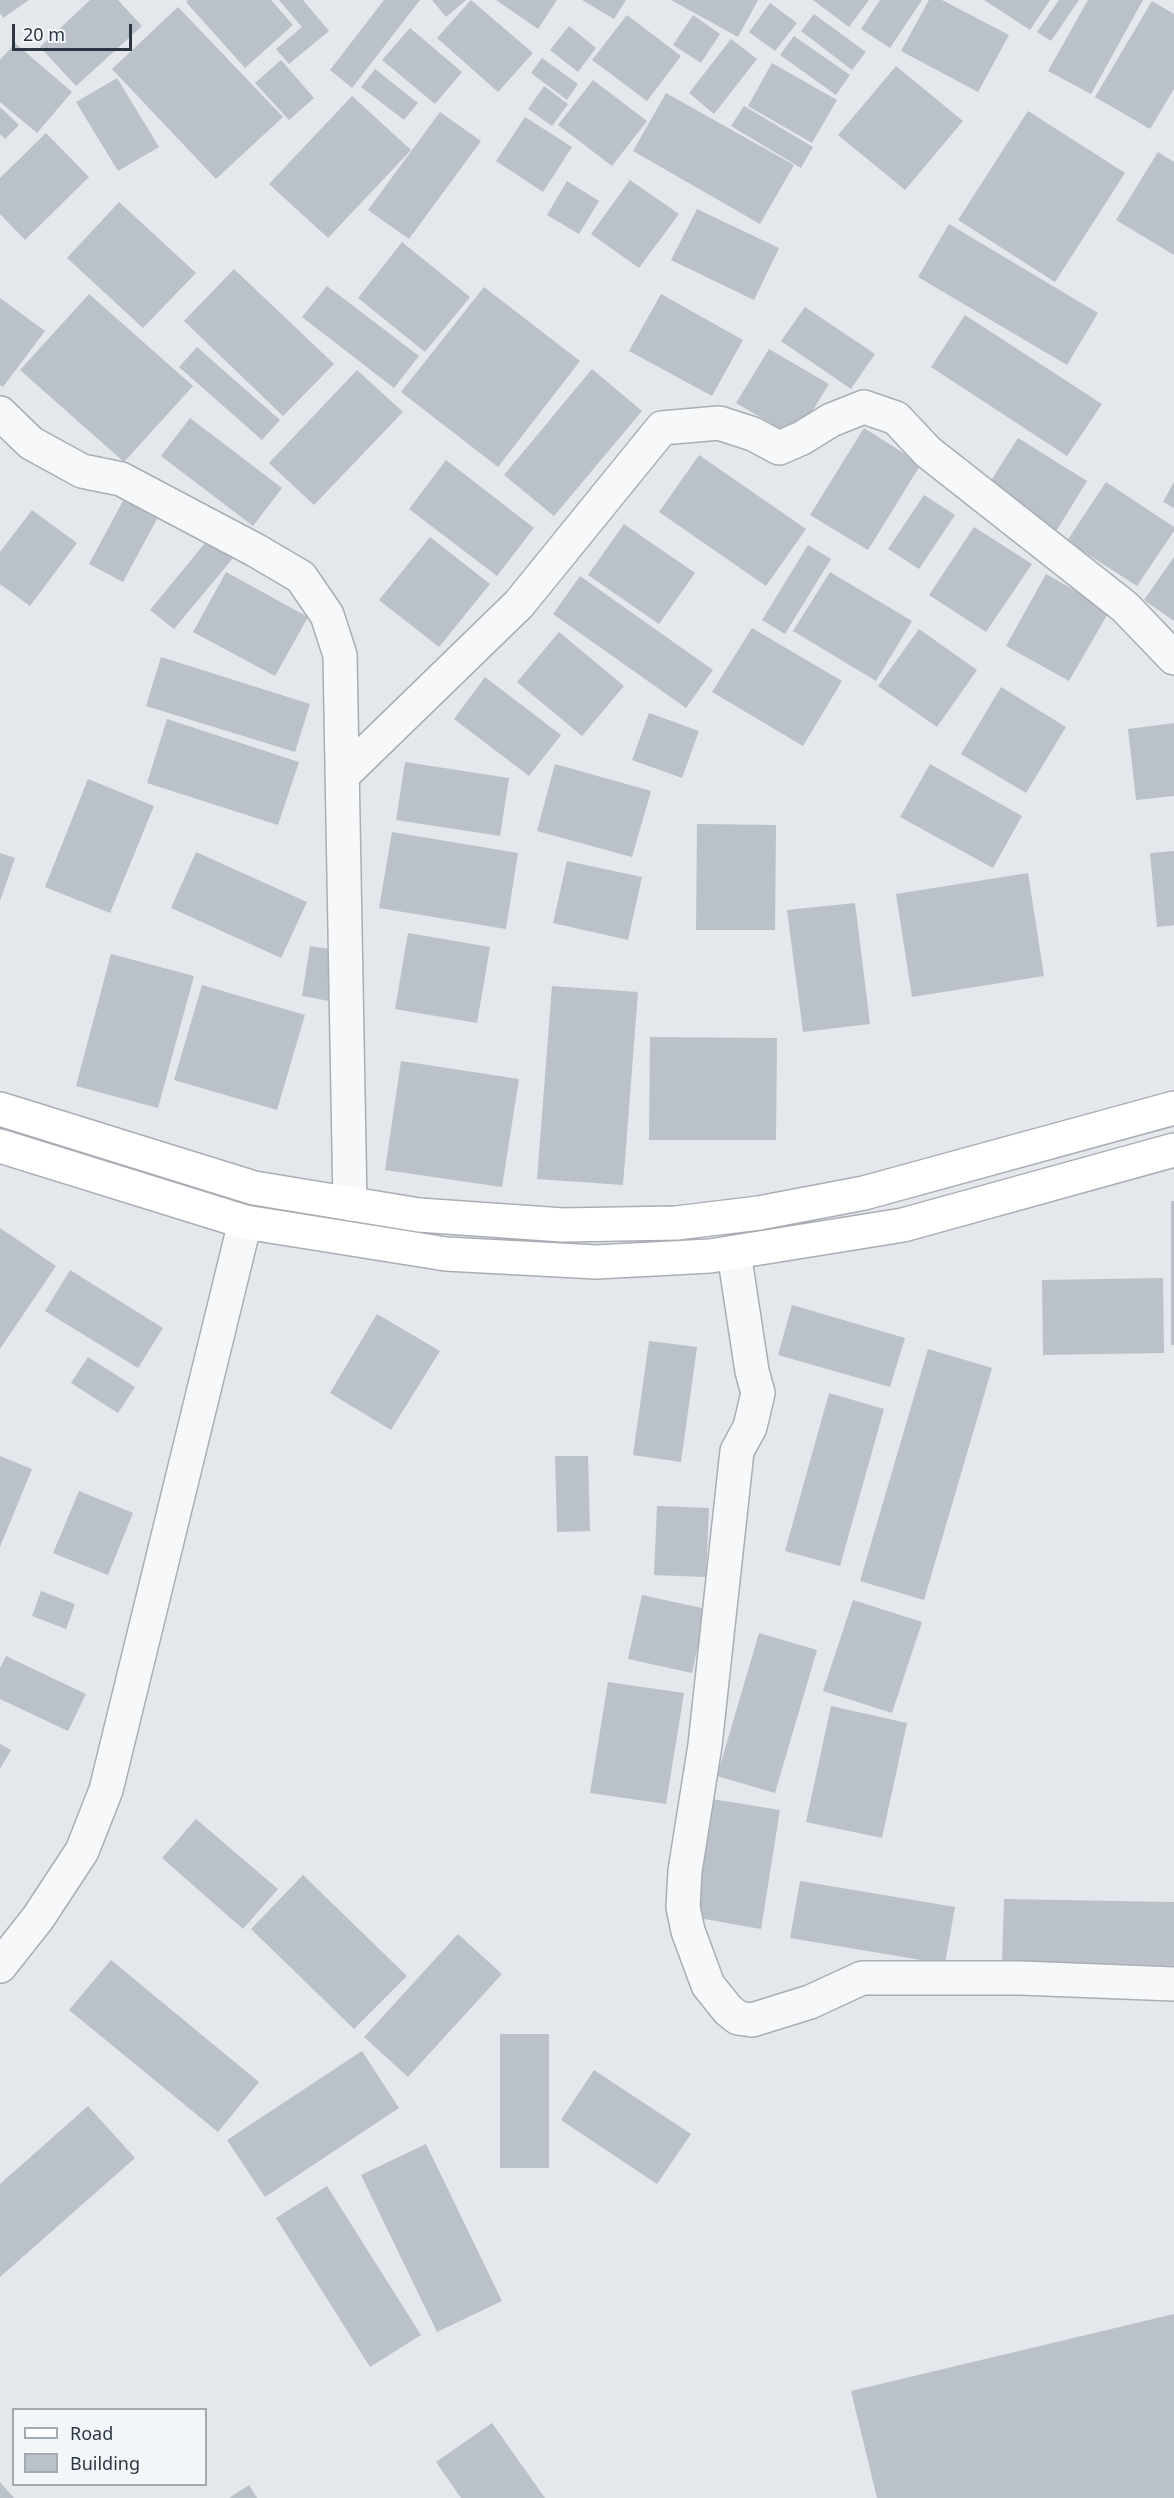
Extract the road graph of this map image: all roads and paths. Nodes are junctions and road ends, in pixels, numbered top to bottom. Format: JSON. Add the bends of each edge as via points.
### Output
{"nodes":[{"id":1,"x":0,"y":413,"type":"edge"},
{"id":2,"x":1174,"y":658,"type":"edge"},
{"id":3,"x":342,"y":776,"type":"junction"},
{"id":4,"x":1174,"y":1108,"type":"edge"},
{"id":5,"x":0,"y":1109,"type":"edge"},
{"id":6,"x":0,"y":1146,"type":"edge"},
{"id":7,"x":1174,"y":1150,"type":"edge"},
{"id":8,"x":350,"y":1204,"type":"junction"},
{"id":9,"x":246,"y":1222,"type":"junction"},
{"id":10,"x":734,"y":1252,"type":"junction"},
{"id":11,"x":0,"y":1966,"type":"edge"},
{"id":12,"x":1174,"y":1984,"type":"edge"}],
"edges":[{"from":1,"to":3,"type":"street","via":[[31,443],[82,471],[121,479],[301,577],[327,615],[340,656]]},
{"from":2,"to":3,"type":"street","via":[[1125,607],[928,452],[896,418],[864,407],[779,448],[719,423],[662,428],[519,604]]},
{"from":3,"to":8,"type":"street"},
{"from":4,"to":8,"type":"main road","via":[[864,1193],[759,1213],[676,1223],[563,1225],[419,1215]]},
{"from":5,"to":8,"type":"main road","via":[[254,1188]]},
{"from":6,"to":9,"type":"main road"},
{"from":7,"to":10,"type":"main road","via":[[903,1225]]},
{"from":9,"to":10,"type":"main road","via":[[446,1254],[596,1262],[710,1257]]},
{"from":9,"to":11,"type":"street","via":[[106,1790],[82,1851],[38,1918]]},
{"from":10,"to":12,"type":"street","via":[[758,1393],[750,1427],[737,1451],[705,1745],[685,1871],[683,1907],[708,1985],[738,2018],[752,2020],[810,2002],[862,1978],[1021,1978]]}]}
